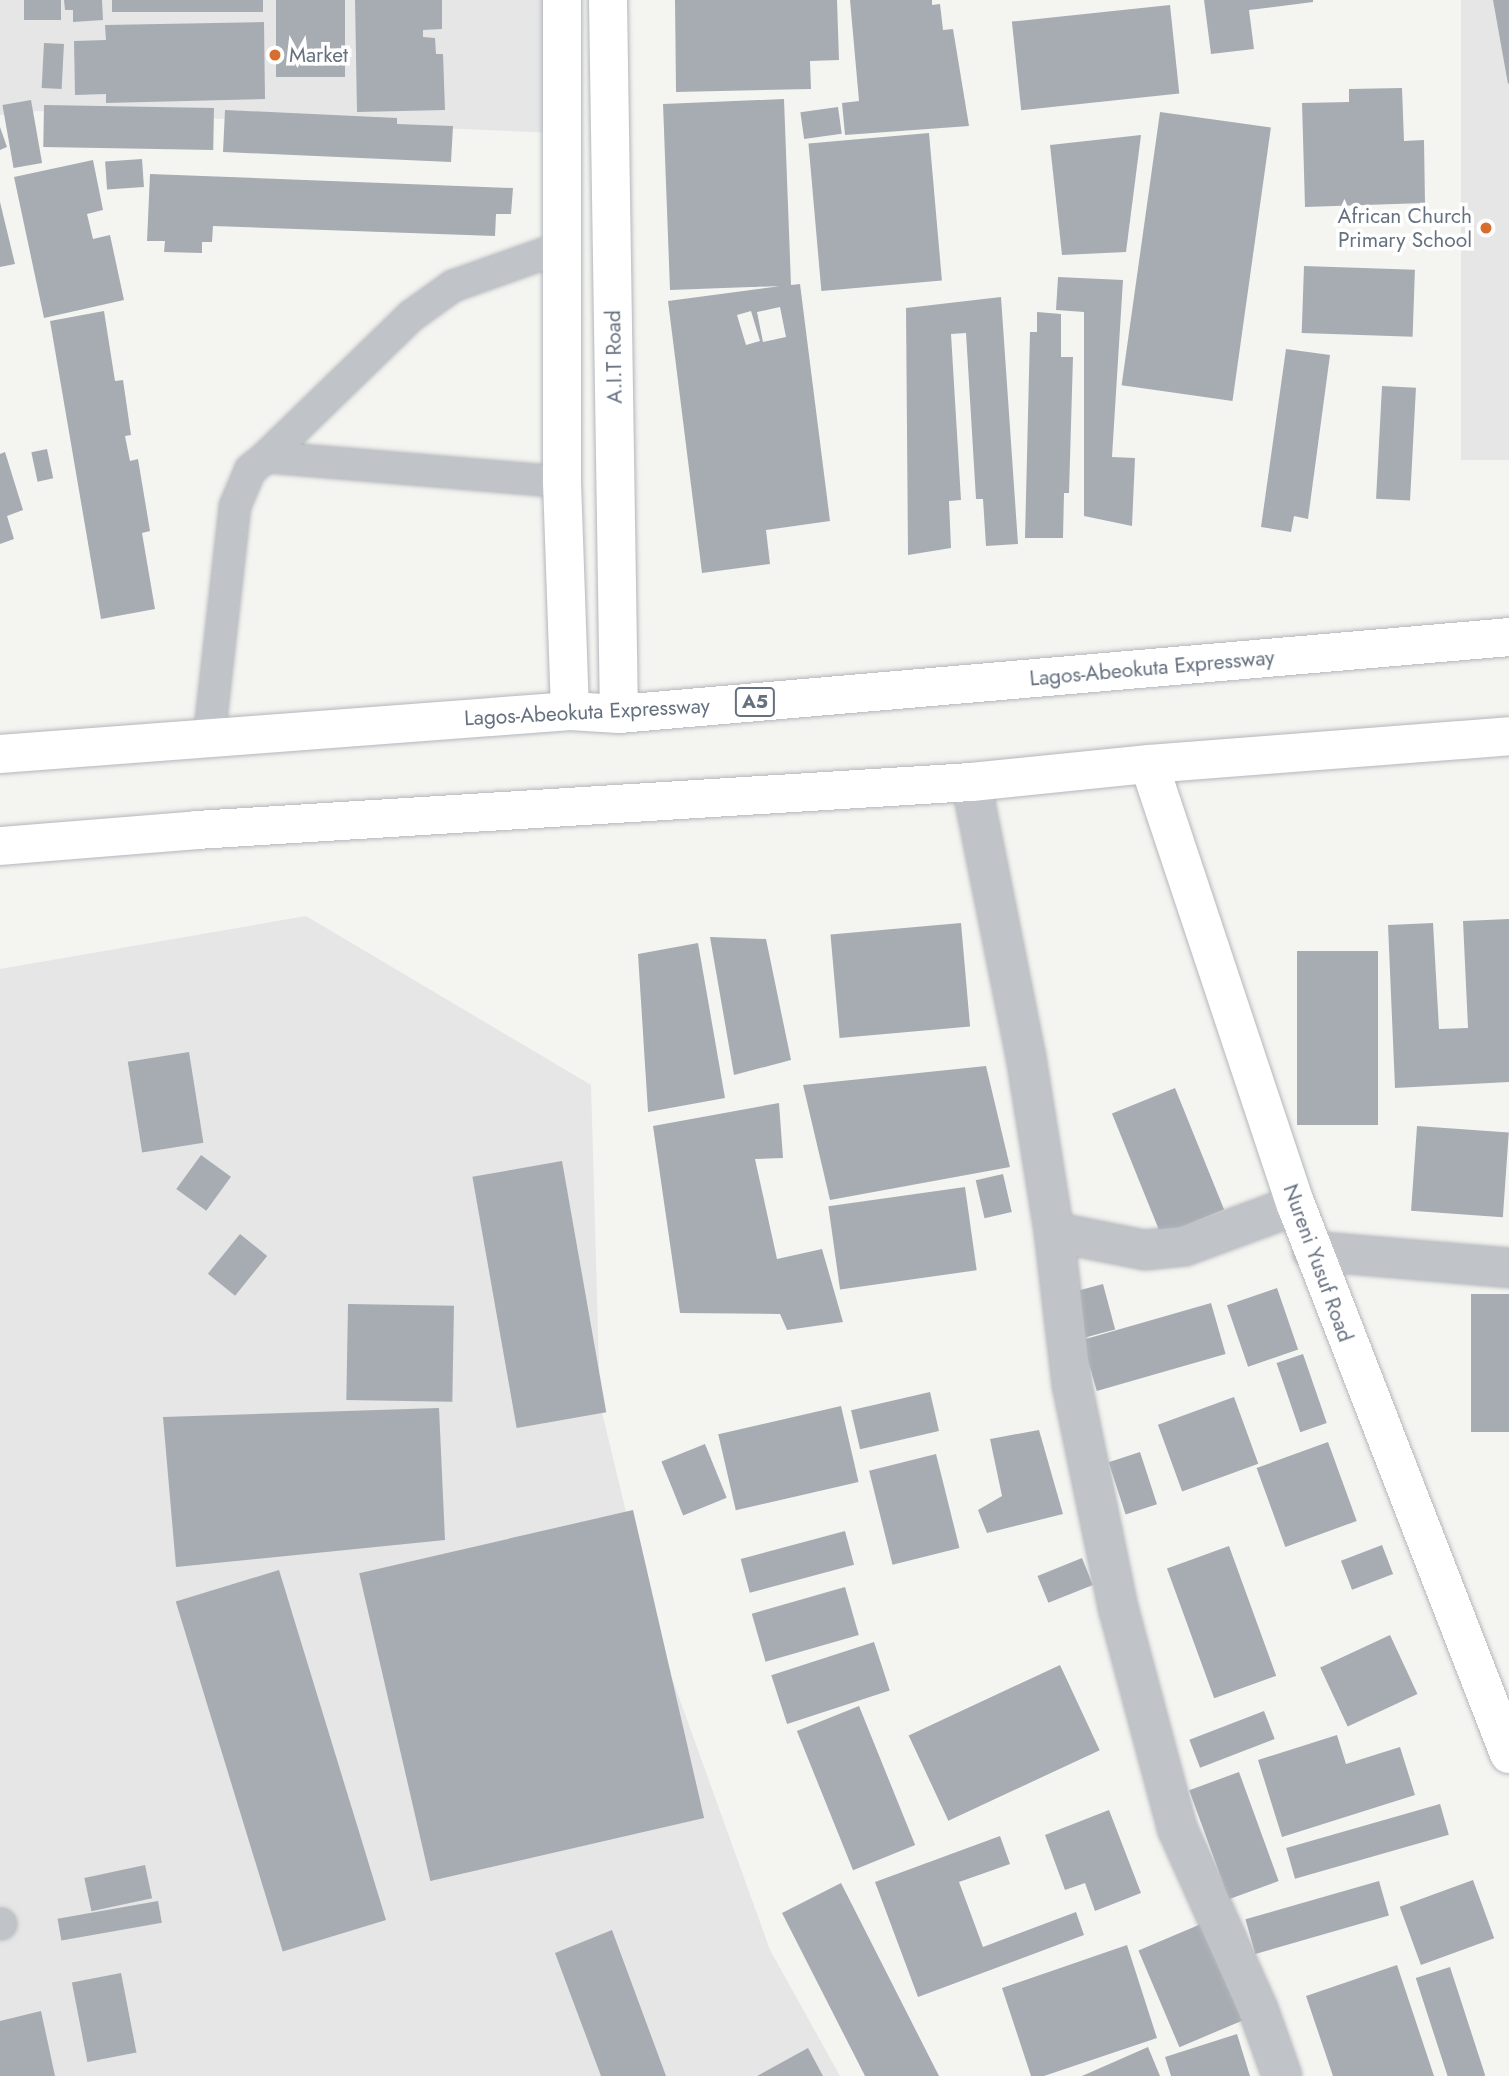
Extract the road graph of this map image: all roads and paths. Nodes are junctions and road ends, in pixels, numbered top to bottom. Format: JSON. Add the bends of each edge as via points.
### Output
{"nodes":[{"id":1,"x":562,"y":0,"type":"edge"},
{"id":2,"x":608,"y":0,"type":"edge"},
{"id":3,"x":563,"y":247,"type":"junction"},
{"id":4,"x":266,"y":457,"type":"junction"},
{"id":5,"x":562,"y":482,"type":"junction"},
{"id":6,"x":1509,"y":637,"type":"edge"},
{"id":7,"x":570,"y":711,"type":"junction"},
{"id":8,"x":619,"y":714,"type":"junction"},
{"id":9,"x":1509,"y":736,"type":"edge"},
{"id":10,"x":209,"y":738,"type":"junction"},
{"id":11,"x":0,"y":754,"type":"edge"},
{"id":12,"x":1149,"y":764,"type":"junction"},
{"id":13,"x":971,"y":782,"type":"junction"},
{"id":14,"x":0,"y":846,"type":"edge"},
{"id":15,"x":1296,"y":1205,"type":"junction"},
{"id":16,"x":1054,"y":1232,"type":"junction"},
{"id":17,"x":1312,"y":1251,"type":"junction"},
{"id":18,"x":1509,"y":1268,"type":"edge"},
{"id":19,"x":1509,"y":1755,"type":"edge"},
{"id":20,"x":1282,"y":2076,"type":"edge"}],
"edges":[{"from":1,"to":3,"type":"main road"},
{"from":2,"to":8,"type":"main road","name":"A.I.T Road"},
{"from":3,"to":4,"type":"lane","via":[[453,286],[411,316]]},
{"from":3,"to":5,"type":"main road"},
{"from":4,"to":5,"type":"lane"},
{"from":4,"to":10,"type":"lane","via":[[250,470],[235,506]]},
{"from":5,"to":7,"type":"main road"},
{"from":6,"to":8,"type":"main road","name":"Lagos-Abeokuta Expressway","number":"A5"},
{"from":7,"to":8,"type":"main road","name":"Lagos-Abeokuta Expressway","number":"A5"},
{"from":7,"to":10,"type":"main road","name":"Lagos-Abeokuta Expressway","number":"A5"},
{"from":9,"to":12,"type":"main road"},
{"from":10,"to":11,"type":"main road","name":"Lagos-Abeokuta Expressway","number":"A5"},
{"from":12,"to":13,"type":"main road"},
{"from":12,"to":15,"type":"main road","name":"Nureni Yusuf Road"},
{"from":13,"to":14,"type":"main road"},
{"from":13,"to":16,"type":"street","via":[[1026,1057]]},
{"from":15,"to":16,"type":"street","via":[[1185,1246],[1145,1250]]},
{"from":15,"to":17,"type":"main road","name":"Nureni Yusuf Road"},
{"from":16,"to":20,"type":"street","via":[[1080,1424],[1119,1611],[1177,1828],[1258,2009]]},
{"from":17,"to":18,"type":"street"},
{"from":17,"to":19,"type":"main road","name":"Nureni Yusuf Road"}]}
